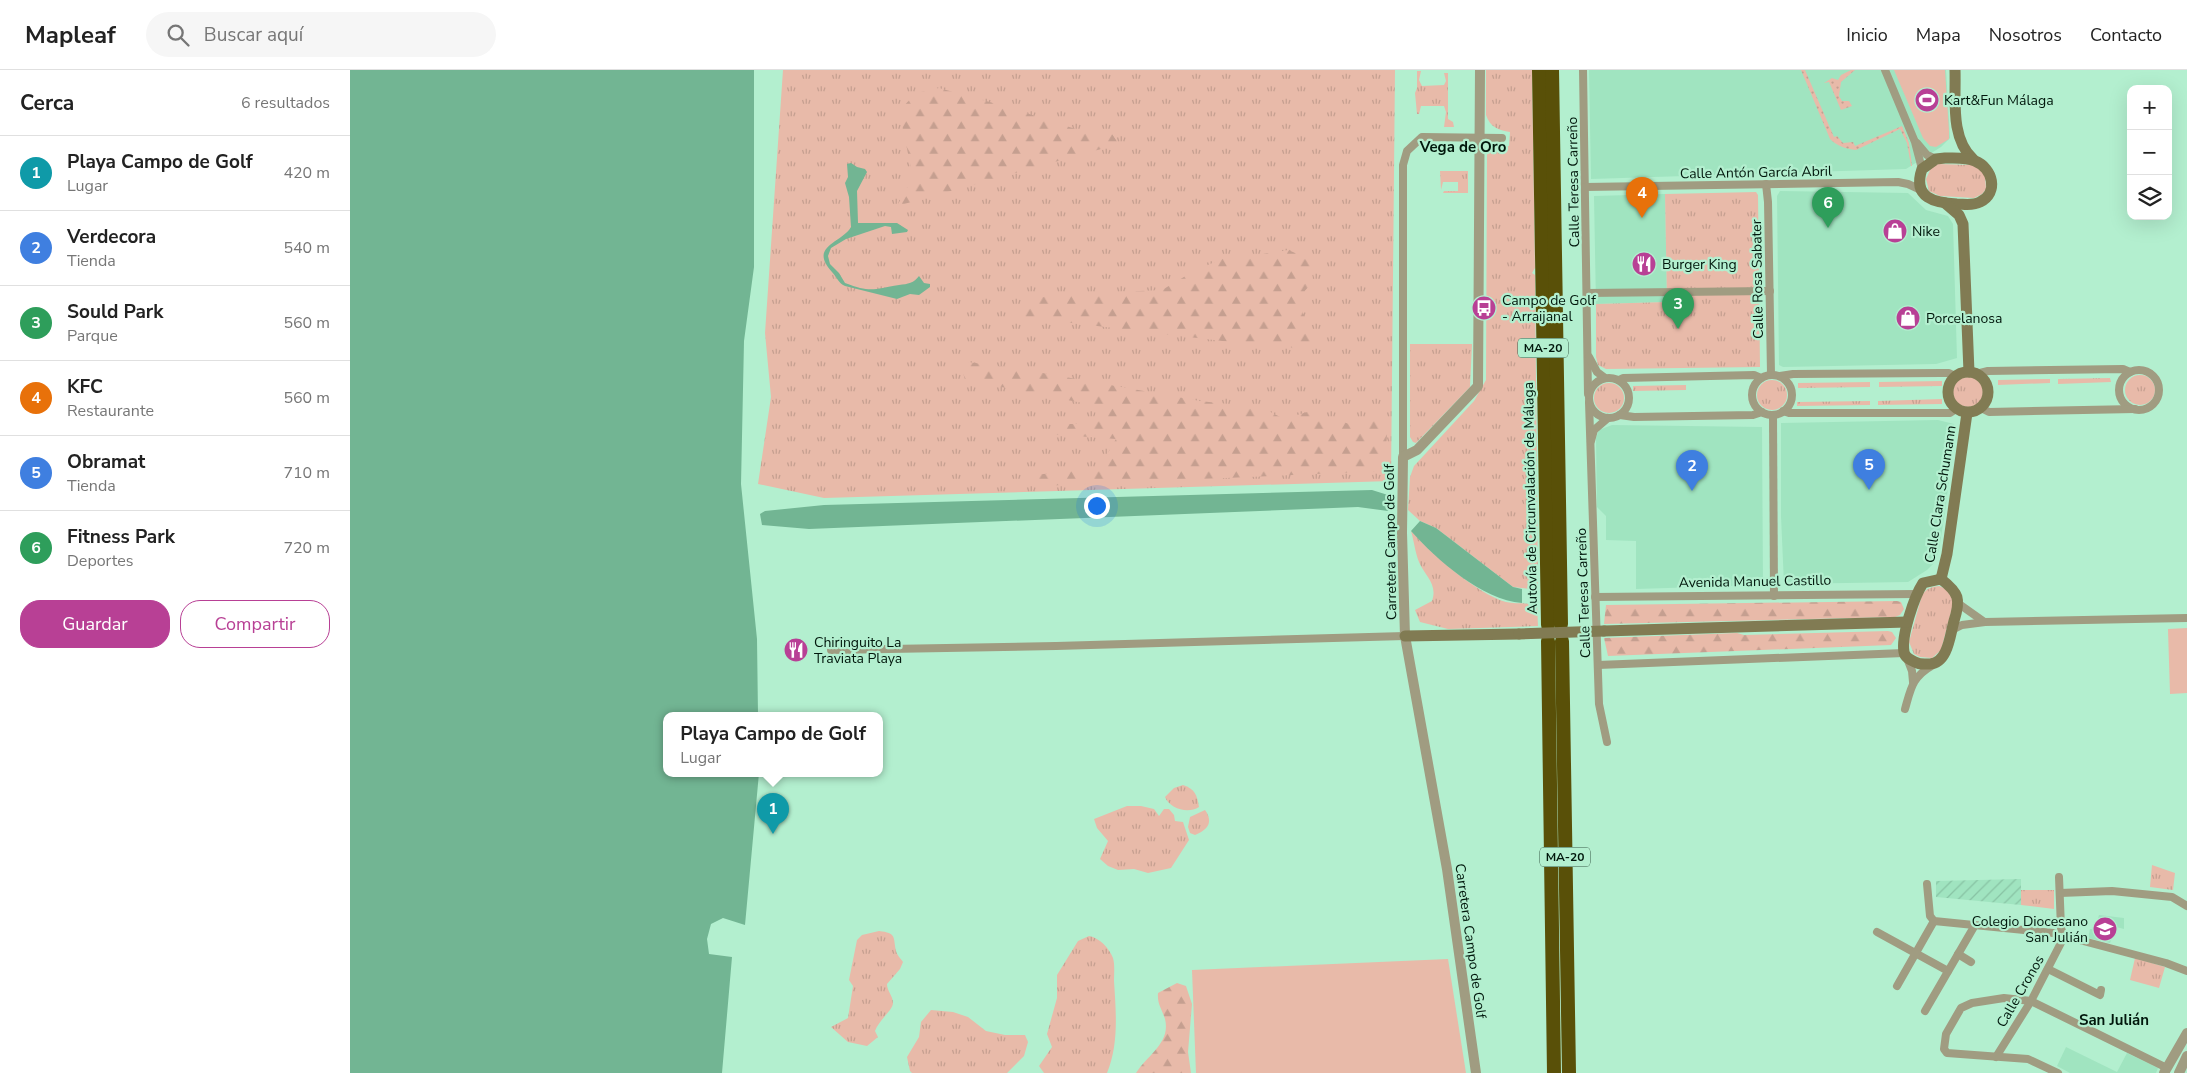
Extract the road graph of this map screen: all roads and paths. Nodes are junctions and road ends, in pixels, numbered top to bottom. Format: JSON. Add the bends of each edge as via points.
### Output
{"nodes":[{"id":1,"x":1480,"y":70,"type":"edge"},
{"id":2,"x":1539,"y":70,"type":"edge"},
{"id":3,"x":1552,"y":70,"type":"edge"},
{"id":4,"x":1583,"y":70,"type":"edge"},
{"id":5,"x":1885,"y":70,"type":"edge"},
{"id":6,"x":1955,"y":70,"type":"edge"},
{"id":7,"x":1480,"y":136,"type":"junction"},
{"id":8,"x":1502,"y":138,"type":"dead end"},
{"id":9,"x":1958,"y":139,"type":"junction"},
{"id":10,"x":1915,"y":142,"type":"junction"},
{"id":11,"x":1940,"y":158,"type":"junction"},
{"id":12,"x":1973,"y":160,"type":"junction"},
{"id":13,"x":1921,"y":171,"type":"junction"},
{"id":14,"x":1898,"y":182,"type":"junction"},
{"id":15,"x":1766,"y":184,"type":"junction"},
{"id":16,"x":1585,"y":187,"type":"junction"},
{"id":17,"x":1921,"y":190,"type":"junction"},
{"id":18,"x":1945,"y":203,"type":"junction"},
{"id":19,"x":1976,"y":204,"type":"junction"},
{"id":20,"x":1963,"y":224,"type":"junction"},
{"id":21,"x":1770,"y":290,"type":"junction"},
{"id":22,"x":1587,"y":293,"type":"junction"},
{"id":23,"x":1587,"y":353,"type":"junction"},
{"id":24,"x":2130,"y":372,"type":"junction"},
{"id":25,"x":1972,"y":373,"type":"junction"},
{"id":26,"x":1771,"y":374,"type":"junction"},
{"id":27,"x":1780,"y":376,"type":"junction"},
{"id":28,"x":1955,"y":376,"type":"junction"},
{"id":29,"x":1605,"y":378,"type":"junction"},
{"id":30,"x":1761,"y":378,"type":"junction"},
{"id":31,"x":1618,"y":380,"type":"junction"},
{"id":32,"x":1589,"y":398,"type":"junction"},
{"id":33,"x":1981,"y":408,"type":"junction"},
{"id":34,"x":1956,"y":409,"type":"junction"},
{"id":35,"x":2135,"y":409,"type":"junction"},
{"id":36,"x":1783,"y":411,"type":"junction"},
{"id":37,"x":1762,"y":412,"type":"junction"},
{"id":38,"x":1967,"y":413,"type":"junction"},
{"id":39,"x":1620,"y":414,"type":"junction"},
{"id":40,"x":1772,"y":415,"type":"junction"},
{"id":41,"x":1608,"y":418,"type":"junction"},
{"id":42,"x":1590,"y":443,"type":"junction"},
{"id":43,"x":1403,"y":457,"type":"junction"},
{"id":44,"x":1941,"y":579,"type":"junction"},
{"id":45,"x":1916,"y":594,"type":"junction"},
{"id":46,"x":1774,"y":596,"type":"junction"},
{"id":47,"x":1595,"y":597,"type":"junction"},
{"id":48,"x":1959,"y":604,"type":"junction"},
{"id":49,"x":2187,"y":618,"type":"edge"},
{"id":50,"x":1907,"y":622,"type":"junction"},
{"id":51,"x":1985,"y":622,"type":"junction"},
{"id":52,"x":1952,"y":630,"type":"junction"},
{"id":53,"x":1405,"y":636,"type":"junction"},
{"id":54,"x":831,"y":650,"type":"dead end"},
{"id":55,"x":1906,"y":655,"type":"junction"},
{"id":56,"x":1934,"y":664,"type":"junction"},
{"id":57,"x":1598,"y":665,"type":"junction"},
{"id":58,"x":1913,"y":682,"type":"junction"},
{"id":59,"x":1905,"y":709,"type":"dead end"},
{"id":60,"x":1607,"y":742,"type":"dead end"},
{"id":61,"x":2060,"y":877,"type":"dead end"},
{"id":62,"x":1927,"y":884,"type":"dead end"},
{"id":63,"x":2060,"y":893,"type":"junction"},
{"id":64,"x":2187,"y":906,"type":"edge"},
{"id":65,"x":1934,"y":921,"type":"junction"},
{"id":66,"x":1975,"y":925,"type":"junction"},
{"id":67,"x":1877,"y":932,"type":"dead end"},
{"id":68,"x":2064,"y":937,"type":"junction"},
{"id":69,"x":1916,"y":954,"type":"junction"},
{"id":70,"x":1958,"y":954,"type":"junction"},
{"id":71,"x":1971,"y":962,"type":"dead end"},
{"id":72,"x":2048,"y":968,"type":"junction"},
{"id":73,"x":1948,"y":971,"type":"junction"},
{"id":74,"x":2187,"y":971,"type":"edge"},
{"id":75,"x":1897,"y":986,"type":"dead end"},
{"id":76,"x":2102,"y":990,"type":"dead end"},
{"id":77,"x":2031,"y":1001,"type":"junction"},
{"id":78,"x":1925,"y":1011,"type":"dead end"},
{"id":79,"x":2187,"y":1033,"type":"edge"},
{"id":80,"x":2187,"y":1056,"type":"edge"},
{"id":81,"x":1996,"y":1057,"type":"junction"},
{"id":82,"x":2166,"y":1071,"type":"edge"},
{"id":83,"x":1476,"y":1073,"type":"edge"},
{"id":84,"x":1554,"y":1073,"type":"edge"},
{"id":85,"x":1569,"y":1073,"type":"edge"},
{"id":86,"x":2058,"y":1073,"type":"edge"},
{"id":87,"x":2179,"y":1073,"type":"edge"}],
"edges":[{"from":1,"to":7,"type":"street"},
{"from":2,"to":3,"type":"highway","name":"Autovía de Circunvalación de Málaga","number":"MA-20","via":[[1555,625]]},
{"from":4,"to":16,"type":"street","name":"Calle Teresa Carreño"},
{"from":5,"to":10,"type":"street"},
{"from":6,"to":9,"type":"main road"},
{"from":7,"to":8,"type":"street","name":"Carretera Campo de Golf"},
{"from":7,"to":43,"type":"street","via":[[1478,386],[1418,450]]},
{"from":7,"to":43,"type":"street","name":"Carretera Campo de Golf","via":[[1422,137],[1407,151],[1403,165]]},
{"from":9,"to":11,"type":"main road"},
{"from":9,"to":12,"type":"main road"},
{"from":10,"to":11,"type":"street","via":[[1927,155]]},
{"from":10,"to":13,"type":"street"},
{"from":11,"to":12,"type":"main road"},
{"from":11,"to":13,"type":"main road"},
{"from":12,"to":19,"type":"main road","via":[[1987,168],[1992,183],[1986,198]]},
{"from":13,"to":14,"type":"street","name":"Calle Antón García Abril"},
{"from":13,"to":17,"type":"main road"},
{"from":14,"to":15,"type":"street","name":"Calle Antón García Abril"},
{"from":14,"to":17,"type":"street","name":"Calle Antón García Abril"},
{"from":15,"to":16,"type":"street","name":"Calle Antón García Abril"},
{"from":15,"to":21,"type":"street","name":"Calle Rosa Sabater"},
{"from":16,"to":22,"type":"street","name":"Calle Teresa Carreño"},
{"from":17,"to":18,"type":"main road","via":[[1927,198]]},
{"from":18,"to":19,"type":"main road"},
{"from":18,"to":20,"type":"main road","via":[[1959,215]]},
{"from":19,"to":20,"type":"main road"},
{"from":20,"to":25,"type":"main road"},
{"from":21,"to":22,"type":"street"},
{"from":21,"to":26,"type":"street","name":"Calle Rosa Sabater"},
{"from":22,"to":23,"type":"street","name":"Calle Teresa Carreño"},
{"from":23,"to":29,"type":"street","via":[[1591,365]]},
{"from":23,"to":32,"type":"street","name":"Calle Teresa Carreño"},
{"from":24,"to":25,"type":"street","via":[[2123,369]]},
{"from":24,"to":35,"type":"street","via":[[2121,380],[2119,393],[2124,403]]},
{"from":24,"to":35,"type":"street","via":[[2148,372],[2159,387],[2153,404],[2148,408]]},
{"from":25,"to":28,"type":"main road"},
{"from":25,"to":33,"type":"main road","via":[[1982,378],[1988,389]]},
{"from":26,"to":27,"type":"street"},
{"from":26,"to":30,"type":"street"},
{"from":27,"to":28,"type":"street","via":[[1950,373]]},
{"from":27,"to":36,"type":"street","via":[[1789,384],[1792,396]]},
{"from":28,"to":34,"type":"main road","via":[[1948,386],[1948,399]]},
{"from":29,"to":31,"type":"street"},
{"from":29,"to":32,"type":"street","via":[[1594,383]]},
{"from":30,"to":31,"type":"street","via":[[1754,375]]},
{"from":30,"to":37,"type":"street","via":[[1756,382],[1752,395],[1756,408]]},
{"from":31,"to":39,"type":"street","via":[[1624,384],[1629,397]]},
{"from":32,"to":41,"type":"street","via":[[1596,413]]},
{"from":32,"to":42,"type":"street","name":"Calle Teresa Carreño"},
{"from":33,"to":35,"type":"street","via":[[1989,412]]},
{"from":33,"to":38,"type":"main road"},
{"from":34,"to":36,"type":"street","via":[[1941,413]]},
{"from":34,"to":38,"type":"main road"},
{"from":36,"to":40,"type":"street"},
{"from":37,"to":39,"type":"street","via":[[1753,415],[1634,417]]},
{"from":37,"to":40,"type":"street"},
{"from":38,"to":44,"type":"main road","name":"Calle Clara Schumann"},
{"from":39,"to":41,"type":"street"},
{"from":40,"to":46,"type":"street"},
{"from":41,"to":42,"type":"street","via":[[1594,430]]},
{"from":42,"to":47,"type":"street","name":"Calle Teresa Carreño"},
{"from":43,"to":53,"type":"street","name":"Carretera Campo de Golf"},
{"from":44,"to":45,"type":"main road","via":[[1923,583]]},
{"from":44,"to":48,"type":"main road","via":[[1955,590]]},
{"from":45,"to":46,"type":"street","name":"Avenida Manuel Castillo"},
{"from":45,"to":50,"type":"main road"},
{"from":46,"to":47,"type":"street","name":"Avenida Manuel Castillo"},
{"from":47,"to":57,"type":"street","name":"Calle Teresa Carreño"},
{"from":48,"to":51,"type":"street"},
{"from":48,"to":52,"type":"main road"},
{"from":49,"to":51,"type":"street"},
{"from":50,"to":53,"type":"main road","bridge":true},
{"from":50,"to":55,"type":"main road"},
{"from":51,"to":52,"type":"street","via":[[1962,625]]},
{"from":52,"to":56,"type":"main road","via":[[1944,656]]},
{"from":53,"to":54,"type":"street"},
{"from":53,"to":83,"type":"street","name":"Carretera Campo de Golf","via":[[1447,869]]},
{"from":55,"to":56,"type":"main road","via":[[1919,665]]},
{"from":55,"to":57,"type":"street"},
{"from":55,"to":58,"type":"street"},
{"from":56,"to":58,"type":"street","via":[[1919,673]]},
{"from":57,"to":60,"type":"street","name":"Calle Teresa Carreño","via":[[1599,704]]},
{"from":58,"to":59,"type":"street"},
{"from":61,"to":63,"type":"street"},
{"from":62,"to":65,"type":"street","via":[[1930,916]]},
{"from":63,"to":64,"type":"street","via":[[2112,891],[2172,897]]},
{"from":63,"to":68,"type":"street"},
{"from":65,"to":66,"type":"street"},
{"from":65,"to":69,"type":"street"},
{"from":66,"to":68,"type":"street"},
{"from":66,"to":70,"type":"street"},
{"from":67,"to":69,"type":"street"},
{"from":68,"to":72,"type":"street","name":"Calle Cronos"},
{"from":68,"to":74,"type":"street"},
{"from":69,"to":73,"type":"street"},
{"from":69,"to":75,"type":"street"},
{"from":70,"to":71,"type":"street"},
{"from":70,"to":73,"type":"street"},
{"from":72,"to":76,"type":"street","via":[[2100,995]]},
{"from":72,"to":77,"type":"street","name":"Calle Cronos"},
{"from":73,"to":78,"type":"street"},
{"from":77,"to":81,"type":"street","name":"Calle Cronos"},
{"from":77,"to":81,"type":"street","via":[[2004,998],[1961,1008],[1946,1034],[1944,1049],[1947,1053]]},
{"from":77,"to":82,"type":"street"},
{"from":79,"to":82,"type":"street"},
{"from":80,"to":87,"type":"street"},
{"from":81,"to":86,"type":"street","via":[[2028,1059]]},
{"from":84,"to":85,"type":"highway","number":"MA-20","via":[[1555,641]]}]}
